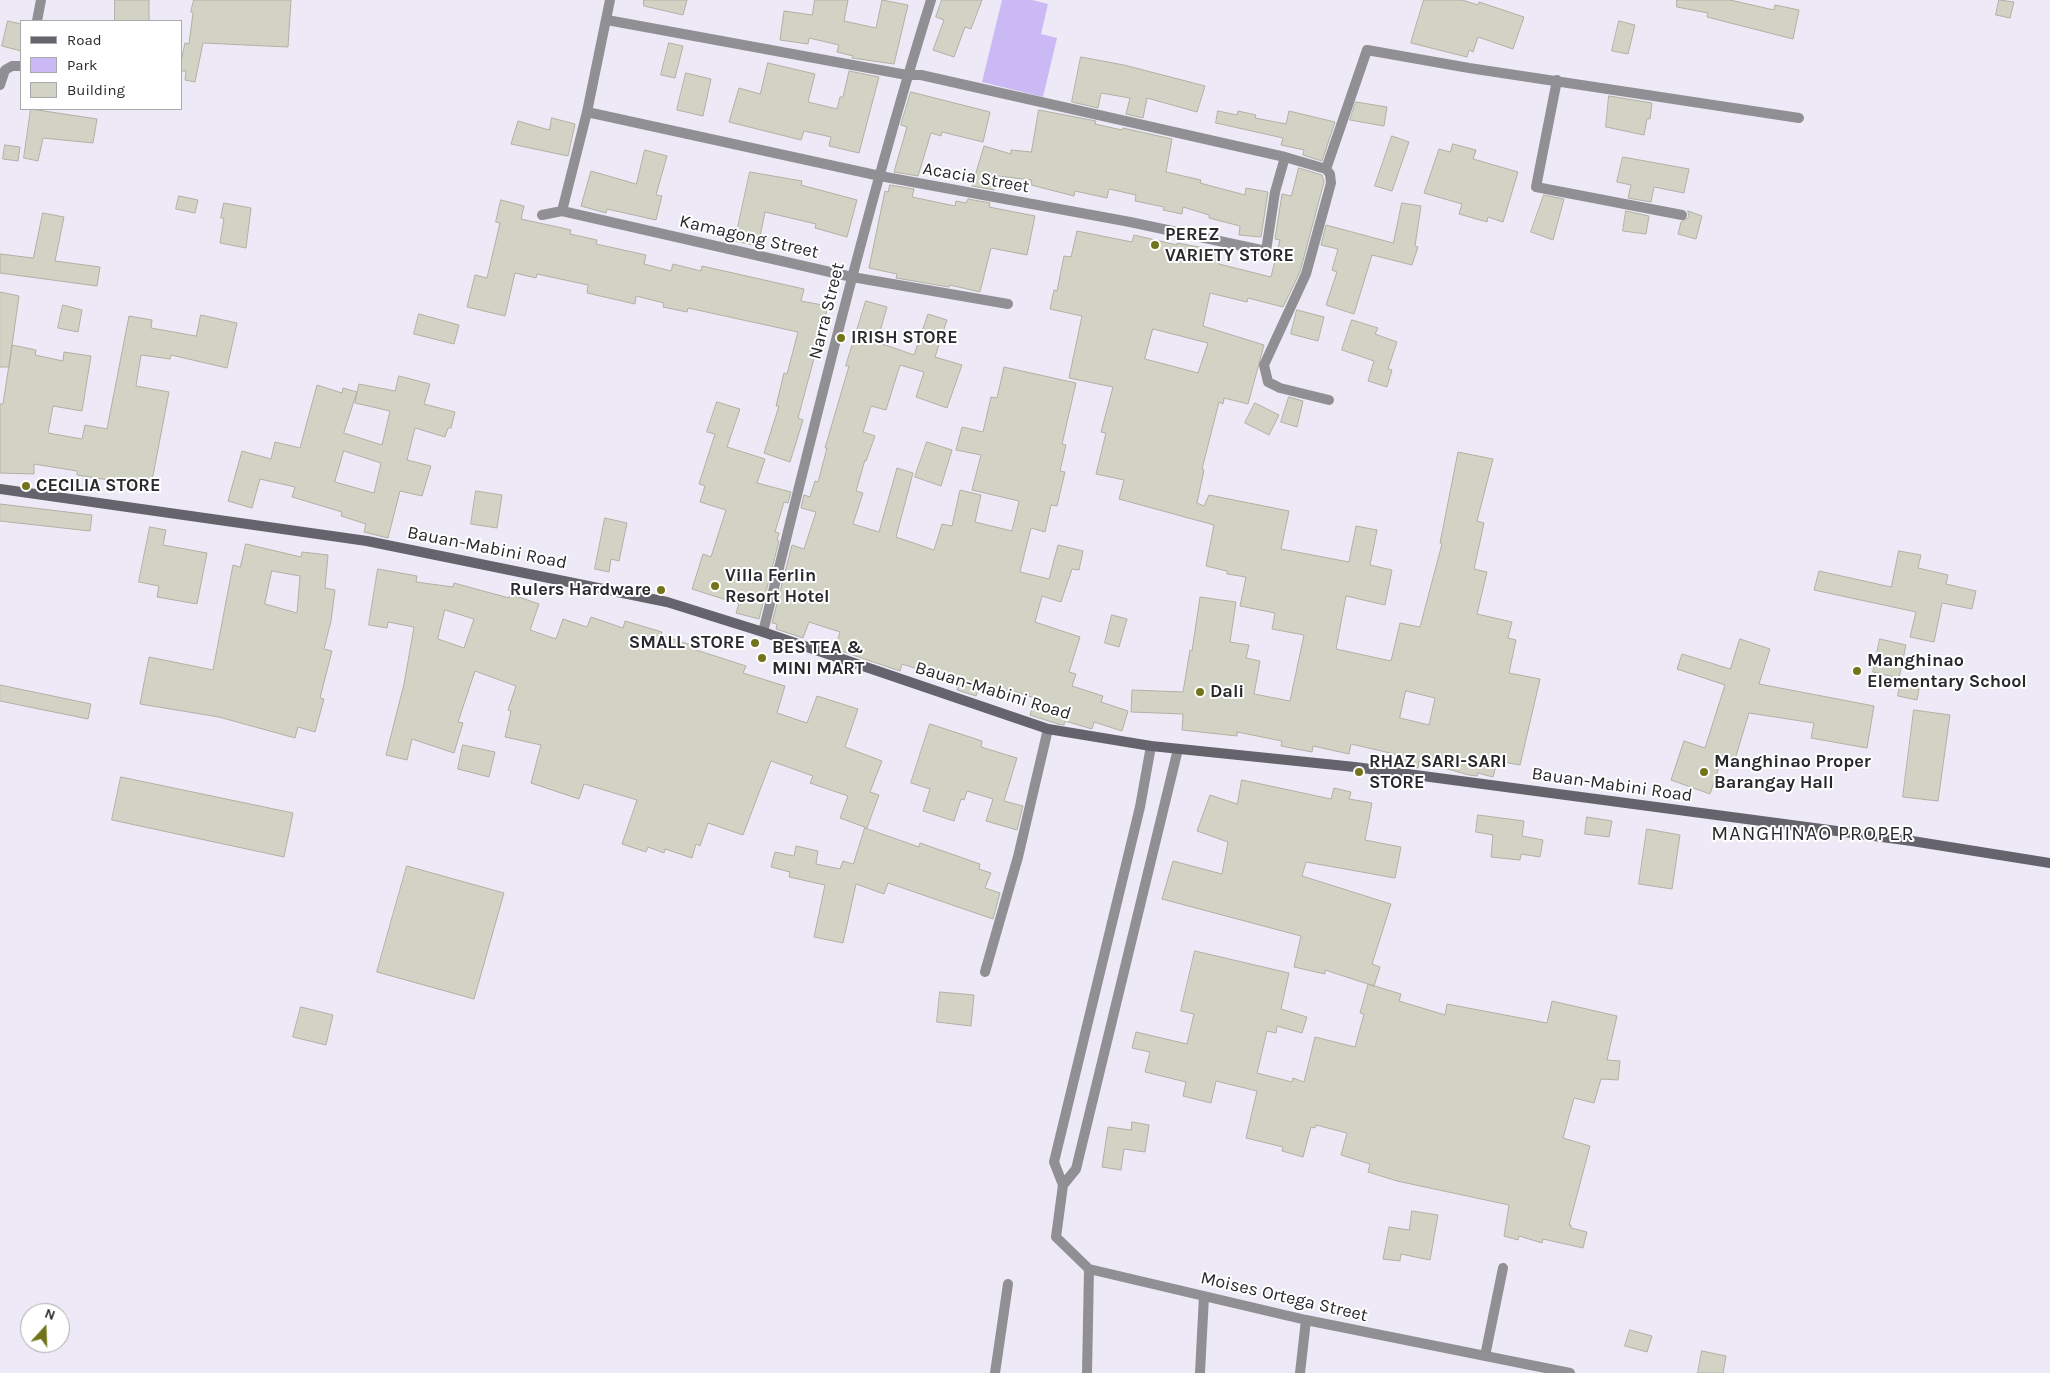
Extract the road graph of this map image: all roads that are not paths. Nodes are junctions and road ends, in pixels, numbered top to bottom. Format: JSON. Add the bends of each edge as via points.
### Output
{"nodes":[{"id":1,"x":41,"y":0,"type":"edge"},
{"id":2,"x":610,"y":0,"type":"edge"},
{"id":3,"x":931,"y":0,"type":"edge"},
{"id":4,"x":37,"y":20,"type":"edge"},
{"id":5,"x":607,"y":20,"type":"junction"},
{"id":6,"x":20,"y":66,"type":"edge"},
{"id":7,"x":907,"y":76,"type":"junction"},
{"id":8,"x":1557,"y":80,"type":"junction"},
{"id":9,"x":0,"y":85,"type":"edge"},
{"id":10,"x":587,"y":112,"type":"junction"},
{"id":11,"x":1799,"y":118,"type":"dead end"},
{"id":12,"x":1285,"y":157,"type":"junction"},
{"id":13,"x":1326,"y":169,"type":"junction"},
{"id":14,"x":880,"y":176,"type":"junction"},
{"id":15,"x":562,"y":211,"type":"junction"},
{"id":16,"x":542,"y":215,"type":"dead end"},
{"id":17,"x":1682,"y":215,"type":"dead end"},
{"id":18,"x":852,"y":278,"type":"junction"},
{"id":19,"x":1008,"y":304,"type":"dead end"},
{"id":20,"x":1329,"y":400,"type":"dead end"},
{"id":21,"x":0,"y":489,"type":"edge"},
{"id":22,"x":762,"y":632,"type":"junction"},
{"id":23,"x":1048,"y":729,"type":"junction"},
{"id":24,"x":1151,"y":746,"type":"junction"},
{"id":25,"x":1178,"y":749,"type":"junction"},
{"id":26,"x":2050,"y":863,"type":"edge"},
{"id":27,"x":985,"y":972,"type":"dead end"},
{"id":28,"x":1063,"y":1185,"type":"junction"},
{"id":29,"x":1502,"y":1268,"type":"dead end"},
{"id":30,"x":1089,"y":1269,"type":"junction"},
{"id":31,"x":1008,"y":1284,"type":"dead end"},
{"id":32,"x":1204,"y":1296,"type":"junction"},
{"id":33,"x":1306,"y":1320,"type":"junction"},
{"id":34,"x":1485,"y":1356,"type":"junction"},
{"id":35,"x":995,"y":1373,"type":"edge"},
{"id":36,"x":1087,"y":1373,"type":"edge"},
{"id":37,"x":1200,"y":1373,"type":"edge"},
{"id":38,"x":1300,"y":1373,"type":"edge"},
{"id":39,"x":1570,"y":1373,"type":"edge"}],
"edges":[{"from":1,"to":4,"type":"street"},
{"from":2,"to":5,"type":"street"},
{"from":3,"to":7,"type":"street","name":"Narra Street"},
{"from":5,"to":7,"type":"street"},
{"from":5,"to":10,"type":"street"},
{"from":6,"to":9,"type":"street","via":[[5,70]]},
{"from":7,"to":12,"type":"street","via":[[921,75]]},
{"from":7,"to":14,"type":"street","name":"Narra Street"},
{"from":8,"to":11,"type":"street"},
{"from":8,"to":13,"type":"street","via":[[1367,50]]},
{"from":8,"to":17,"type":"street","via":[[1536,187]]},
{"from":10,"to":14,"type":"street","name":"Acacia Street"},
{"from":10,"to":15,"type":"street"},
{"from":12,"to":13,"type":"street"},
{"from":12,"to":14,"type":"street","name":"Acacia Street","via":[[1275,192],[1266,251],[1130,222]]},
{"from":13,"to":20,"type":"street","via":[[1331,183],[1306,274],[1264,365],[1268,382]]},
{"from":14,"to":18,"type":"street","name":"Narra Street"},
{"from":15,"to":16,"type":"street","name":"Kamagong Street"},
{"from":15,"to":18,"type":"street","name":"Kamagong Street"},
{"from":18,"to":19,"type":"street","name":"Kamagong Street"},
{"from":18,"to":22,"type":"street","name":"Narra Street"},
{"from":21,"to":22,"type":"main road","name":"Bauan-Mabini Road","via":[[366,541],[667,602]]},
{"from":22,"to":23,"type":"main road","name":"Bauan-Mabini Road"},
{"from":23,"to":24,"type":"main road","name":"Bauan-Mabini Road"},
{"from":23,"to":27,"type":"street","via":[[1018,858]]},
{"from":24,"to":25,"type":"main road","name":"Bauan-Mabini Road"},
{"from":24,"to":28,"type":"street","via":[[1140,807],[1054,1162]]},
{"from":25,"to":26,"type":"main road","name":"Bauan-Mabini Road","via":[[1364,768]]},
{"from":25,"to":28,"type":"street","via":[[1076,1170]]},
{"from":28,"to":30,"type":"street","via":[[1056,1237]]},
{"from":29,"to":34,"type":"street"},
{"from":30,"to":32,"type":"street","name":"Moises Ortega Street"},
{"from":30,"to":36,"type":"street"},
{"from":31,"to":35,"type":"street"},
{"from":32,"to":33,"type":"street","name":"Moises Ortega Street"},
{"from":32,"to":37,"type":"street"},
{"from":33,"to":34,"type":"street","name":"Moises Ortega Street"},
{"from":33,"to":38,"type":"street"},
{"from":34,"to":39,"type":"street","name":"Moises Ortega Street"}]}
